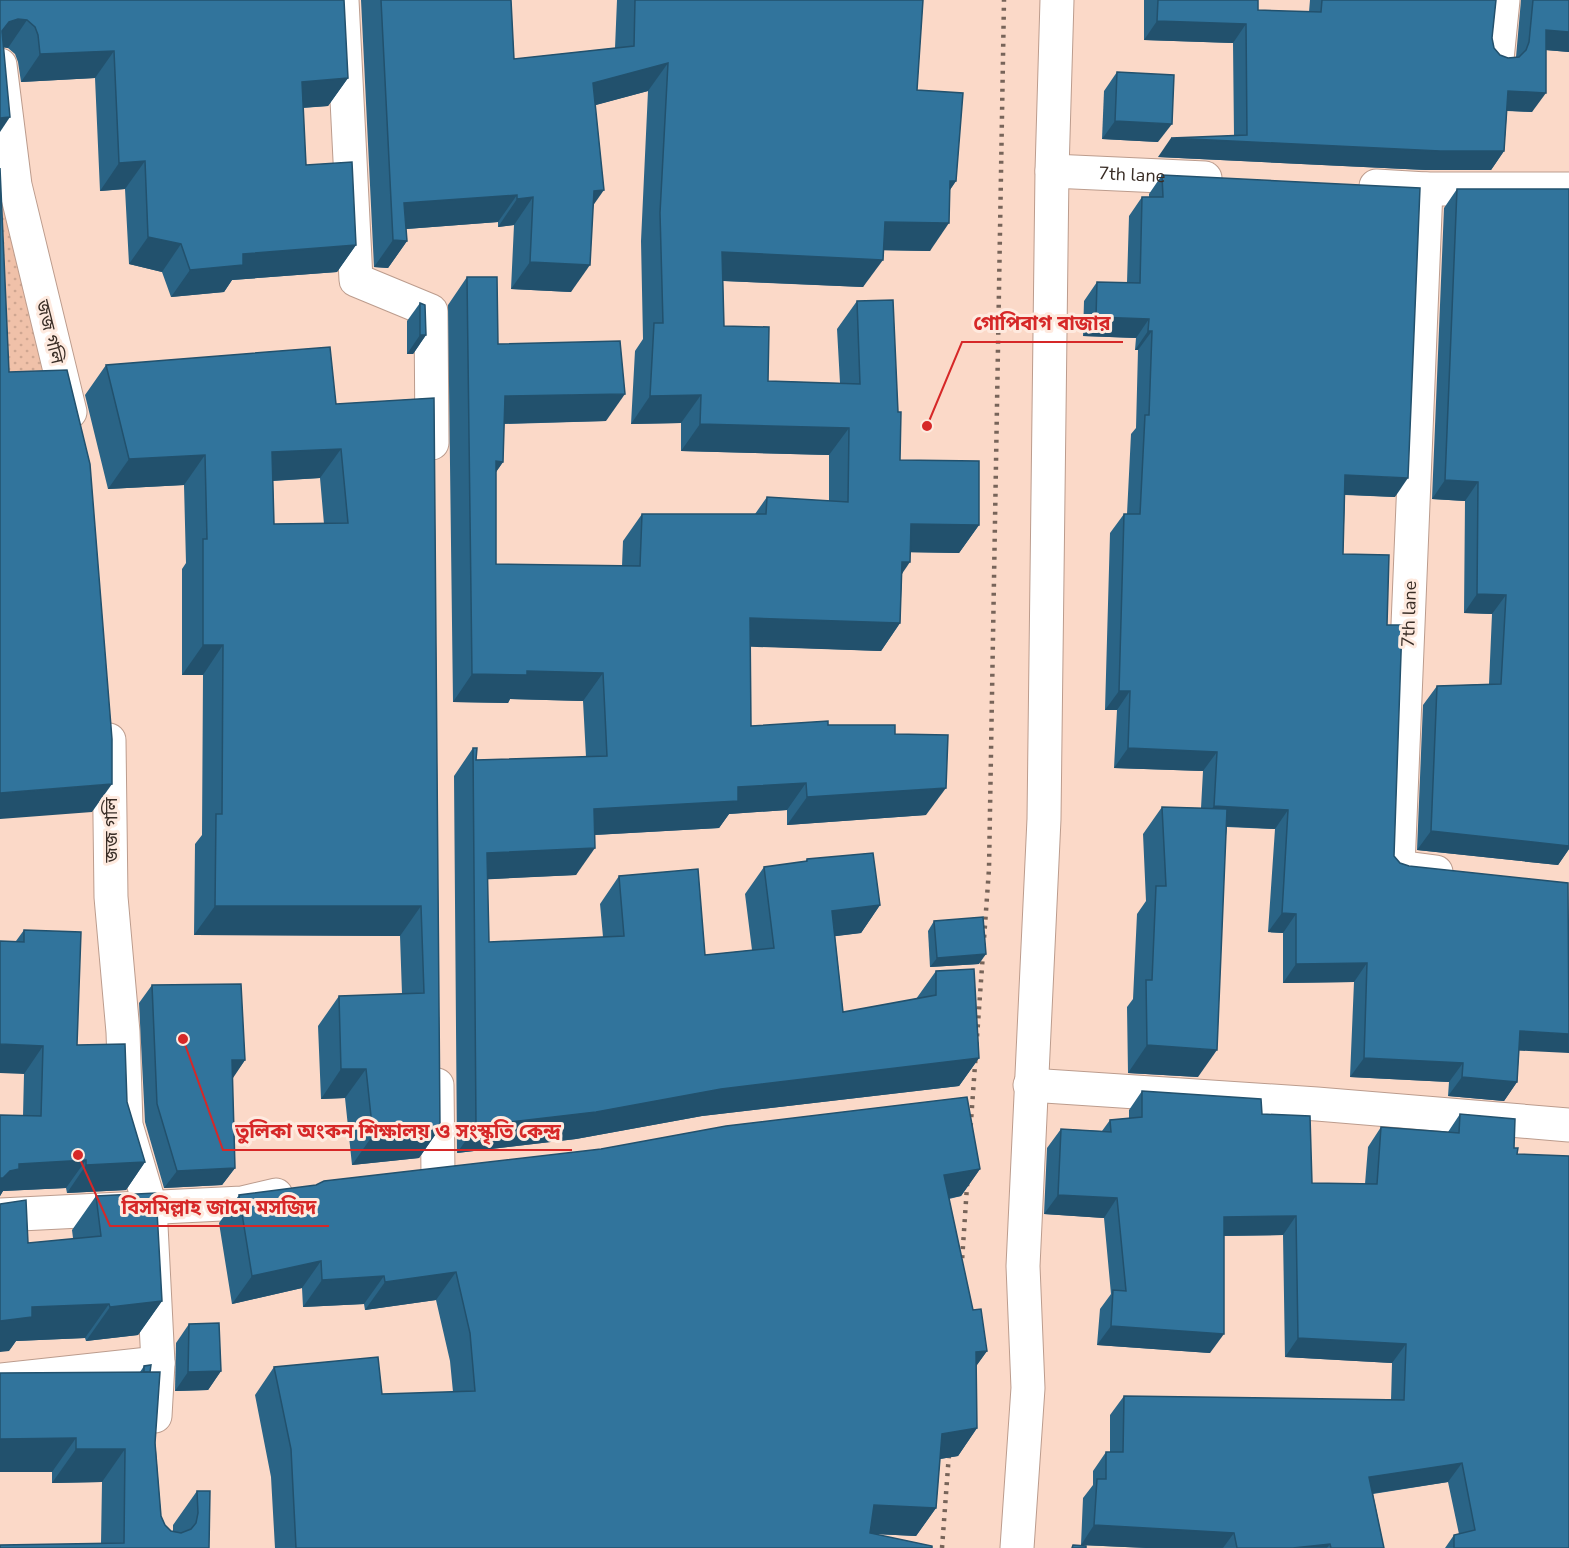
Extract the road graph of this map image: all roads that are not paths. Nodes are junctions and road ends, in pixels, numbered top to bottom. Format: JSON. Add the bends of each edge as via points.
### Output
{"nodes":[{"id":1,"x":342,"y":0,"type":"edge"},
{"id":2,"x":1057,"y":0,"type":"edge"},
{"id":3,"x":1503,"y":0,"type":"edge"},
{"id":4,"x":1497,"y":59,"type":"edge"},
{"id":5,"x":0,"y":64,"type":"edge"},
{"id":6,"x":1052,"y":171,"type":"junction"},
{"id":7,"x":1239,"y":180,"type":"edge"},
{"id":8,"x":1344,"y":185,"type":"edge"},
{"id":9,"x":1426,"y":189,"type":"junction"},
{"id":10,"x":1569,"y":189,"type":"edge"},
{"id":11,"x":77,"y":443,"type":"edge"},
{"id":12,"x":432,"y":479,"type":"edge"},
{"id":13,"x":106,"y":712,"type":"edge"},
{"id":14,"x":1469,"y":875,"type":"edge"},
{"id":15,"x":437,"y":1054,"type":"edge"},
{"id":16,"x":1030,"y":1085,"type":"junction"},
{"id":17,"x":1569,"y":1125,"type":"edge"},
{"id":18,"x":402,"y":1177,"type":"edge"},
{"id":19,"x":301,"y":1190,"type":"edge"},
{"id":20,"x":150,"y":1206,"type":"junction"},
{"id":21,"x":0,"y":1215,"type":"edge"},
{"id":22,"x":158,"y":1363,"type":"junction"},
{"id":23,"x":0,"y":1380,"type":"edge"},
{"id":24,"x":153,"y":1441,"type":"edge"},
{"id":25,"x":1017,"y":1548,"type":"edge"}],
"edges":[{"from":1,"to":12,"type":"street","via":[[356,280],[431,311]]},
{"from":2,"to":6,"type":"street"},
{"from":3,"to":4,"type":"street"},
{"from":5,"to":11,"type":"street","name":"জজ গলি","via":[[15,185]]},
{"from":6,"to":7,"type":"street","name":"7th lane"},
{"from":6,"to":16,"type":"street","via":[[1044,819]]},
{"from":8,"to":9,"type":"street"},
{"from":9,"to":10,"type":"street"},
{"from":9,"to":14,"type":"street","name":"7th lane","via":[[1398,867]]},
{"from":13,"to":20,"type":"street","name":"জজ গলি","via":[[111,766],[111,897],[123,1032],[126,1125]]},
{"from":15,"to":18,"type":"street","via":[[452,1173]]},
{"from":16,"to":17,"type":"street"},
{"from":16,"to":25,"type":"street","via":[[1023,1266],[1028,1388]]},
{"from":19,"to":20,"type":"street","via":[[242,1203]]},
{"from":20,"to":21,"type":"street"},
{"from":20,"to":22,"type":"street","name":"জজ গলি"},
{"from":22,"to":23,"type":"street"},
{"from":22,"to":24,"type":"street","name":"জজ গলি"}]}
